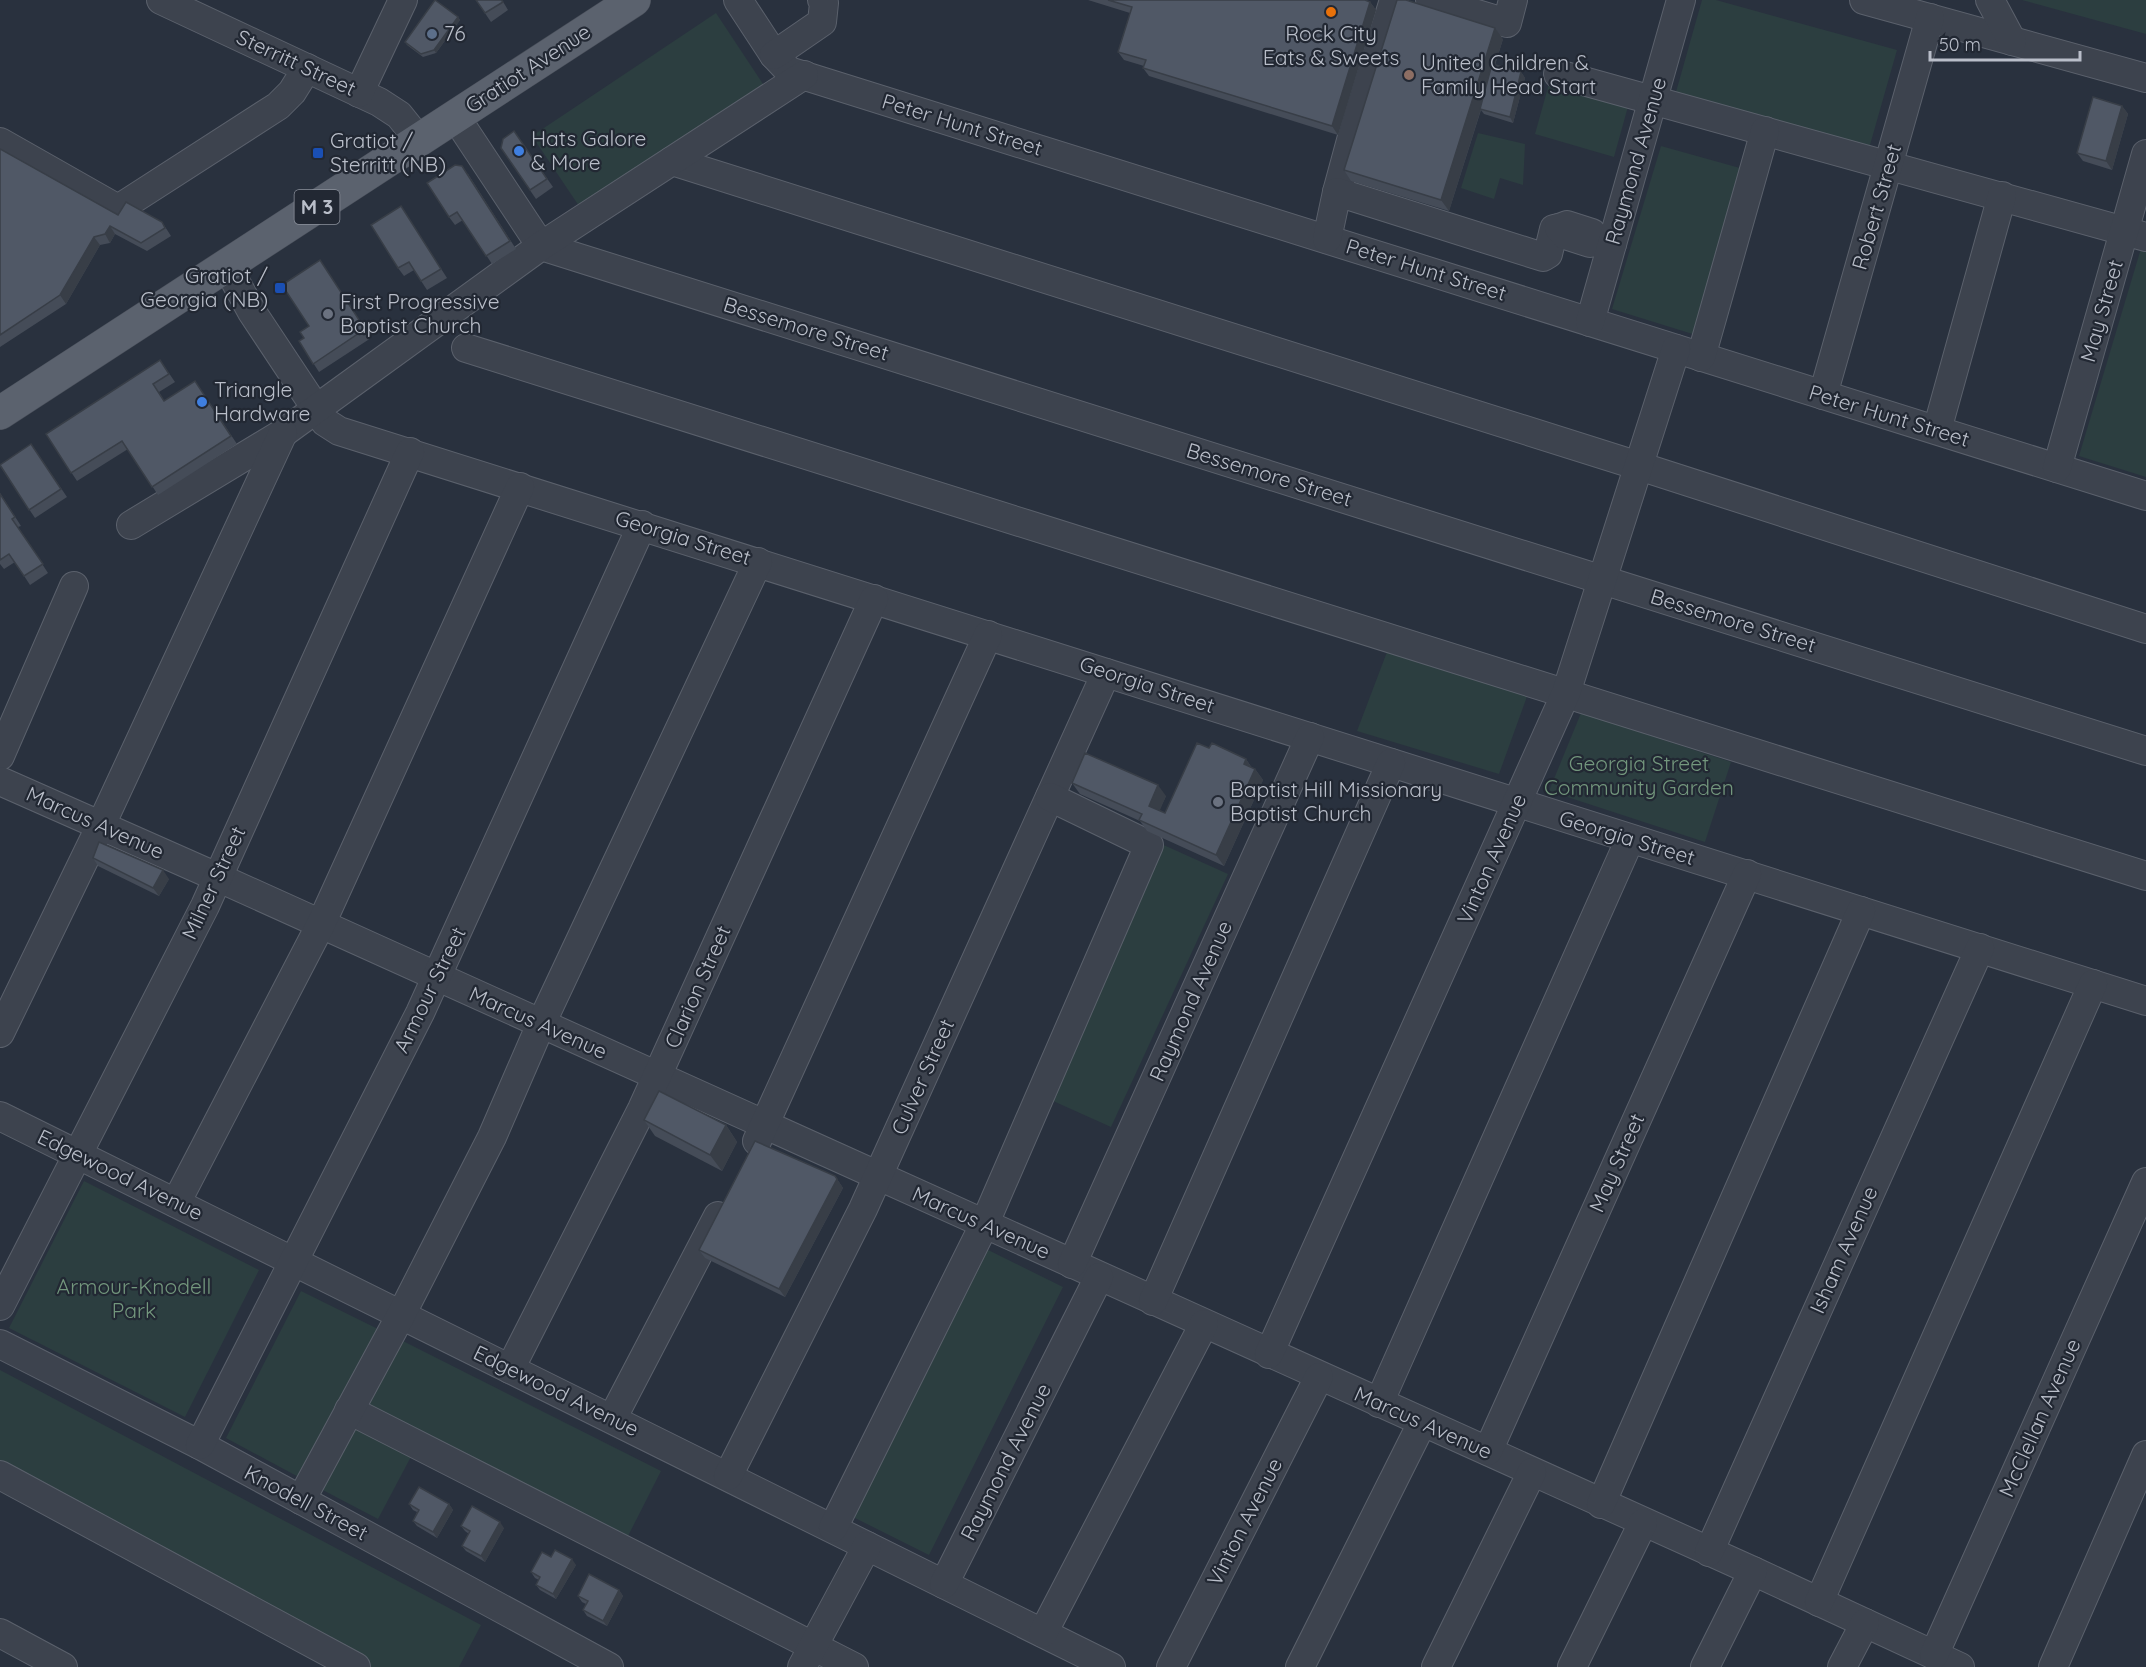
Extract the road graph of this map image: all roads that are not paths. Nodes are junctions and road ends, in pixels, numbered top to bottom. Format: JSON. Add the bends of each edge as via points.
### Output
{"nodes":[{"id":1,"x":161,"y":0,"type":"edge"},
{"id":2,"x":403,"y":0,"type":"edge"},
{"id":3,"x":634,"y":0,"type":"edge"},
{"id":4,"x":738,"y":0,"type":"edge"},
{"id":5,"x":822,"y":0,"type":"edge"},
{"id":6,"x":1394,"y":0,"type":"edge"},
{"id":7,"x":1430,"y":0,"type":"edge"},
{"id":8,"x":1513,"y":0,"type":"edge"},
{"id":9,"x":1681,"y":0,"type":"edge"},
{"id":10,"x":1864,"y":0,"type":"edge"},
{"id":11,"x":1990,"y":0,"type":"edge"},
{"id":12,"x":1930,"y":18,"type":"junction"},
{"id":13,"x":2012,"y":41,"type":"junction"},
{"id":14,"x":774,"y":55,"type":"junction"},
{"id":15,"x":307,"y":68,"type":"junction"},
{"id":16,"x":1558,"y":74,"type":"dead end"},
{"id":17,"x":804,"y":75,"type":"junction"},
{"id":18,"x":2146,"y":78,"type":"edge"},
{"id":19,"x":360,"y":93,"type":"junction"},
{"id":20,"x":1653,"y":100,"type":"junction"},
{"id":21,"x":455,"y":116,"type":"junction"},
{"id":22,"x":1765,"y":131,"type":"junction"},
{"id":23,"x":419,"y":140,"type":"junction"},
{"id":24,"x":0,"y":142,"type":"edge"},
{"id":25,"x":2146,"y":154,"type":"edge"},
{"id":26,"x":672,"y":161,"type":"junction"},
{"id":27,"x":1888,"y":165,"type":"junction"},
{"id":28,"x":1337,"y":192,"type":"junction"},
{"id":29,"x":2002,"y":196,"type":"junction"},
{"id":30,"x":2135,"y":234,"type":"edge"},
{"id":31,"x":1327,"y":239,"type":"junction"},
{"id":32,"x":1604,"y":241,"type":"junction"},
{"id":33,"x":541,"y":246,"type":"junction"},
{"id":34,"x":227,"y":266,"type":"junction"},
{"id":35,"x":1590,"y":322,"type":"junction"},
{"id":36,"x":466,"y":348,"type":"dead end"},
{"id":37,"x":1688,"y":353,"type":"junction"},
{"id":38,"x":1823,"y":395,"type":"junction"},
{"id":39,"x":316,"y":410,"type":"junction"},
{"id":40,"x":0,"y":413,"type":"edge"},
{"id":41,"x":1936,"y":430,"type":"junction"},
{"id":42,"x":283,"y":433,"type":"junction"},
{"id":43,"x":410,"y":452,"type":"junction"},
{"id":44,"x":1639,"y":466,"type":"junction"},
{"id":45,"x":2057,"y":468,"type":"junction"},
{"id":46,"x":520,"y":487,"type":"junction"},
{"id":47,"x":2146,"y":496,"type":"edge"},
{"id":48,"x":131,"y":525,"type":"dead end"},
{"id":49,"x":642,"y":525,"type":"junction"},
{"id":50,"x":758,"y":562,"type":"junction"},
{"id":51,"x":1603,"y":580,"type":"junction"},
{"id":52,"x":74,"y":586,"type":"dead end"},
{"id":53,"x":874,"y":599,"type":"junction"},
{"id":54,"x":2146,"y":629,"type":"edge"},
{"id":55,"x":988,"y":635,"type":"junction"},
{"id":56,"x":1106,"y":673,"type":"junction"},
{"id":57,"x":1566,"y":693,"type":"junction"},
{"id":58,"x":1310,"y":737,"type":"junction"},
{"id":59,"x":2146,"y":751,"type":"edge"},
{"id":60,"x":0,"y":756,"type":"edge"},
{"id":61,"x":1391,"y":763,"type":"junction"},
{"id":62,"x":0,"y":781,"type":"edge"},
{"id":63,"x":1050,"y":797,"type":"junction"},
{"id":64,"x":1517,"y":804,"type":"junction"},
{"id":65,"x":101,"y":825,"type":"junction"},
{"id":66,"x":1630,"y":839,"type":"junction"},
{"id":67,"x":1747,"y":874,"type":"junction"},
{"id":68,"x":2146,"y":876,"type":"edge"},
{"id":69,"x":217,"y":877,"type":"junction"},
{"id":70,"x":1861,"y":912,"type":"junction"},
{"id":71,"x":321,"y":924,"type":"junction"},
{"id":72,"x":1980,"y":948,"type":"junction"},
{"id":73,"x":437,"y":977,"type":"junction"},
{"id":74,"x":2093,"y":984,"type":"junction"},
{"id":75,"x":2145,"y":998,"type":"edge"},
{"id":76,"x":541,"y":1024,"type":"junction"},
{"id":77,"x":0,"y":1033,"type":"edge"},
{"id":78,"x":657,"y":1077,"type":"junction"},
{"id":79,"x":0,"y":1116,"type":"edge"},
{"id":80,"x":765,"y":1126,"type":"junction"},
{"id":81,"x":78,"y":1154,"type":"junction"},
{"id":82,"x":878,"y":1176,"type":"junction"},
{"id":83,"x":2146,"y":1182,"type":"edge"},
{"id":84,"x":176,"y":1203,"type":"junction"},
{"id":85,"x":984,"y":1224,"type":"junction"},
{"id":86,"x":294,"y":1261,"type":"junction"},
{"id":87,"x":1072,"y":1264,"type":"junction"},
{"id":88,"x":1099,"y":1277,"type":"junction"},
{"id":89,"x":1153,"y":1301,"type":"junction"},
{"id":90,"x":0,"y":1306,"type":"edge"},
{"id":91,"x":401,"y":1315,"type":"junction"},
{"id":92,"x":1204,"y":1324,"type":"junction"},
{"id":93,"x":0,"y":1344,"type":"edge"},
{"id":94,"x":1269,"y":1354,"type":"junction"},
{"id":95,"x":510,"y":1369,"type":"junction"},
{"id":96,"x":1319,"y":1377,"type":"junction"},
{"id":97,"x":1379,"y":1403,"type":"junction"},
{"id":98,"x":349,"y":1410,"type":"junction"},
{"id":99,"x":612,"y":1419,"type":"junction"},
{"id":100,"x":1422,"y":1423,"type":"junction"},
{"id":101,"x":200,"y":1445,"type":"junction"},
{"id":102,"x":1488,"y":1451,"type":"junction"},
{"id":103,"x":2146,"y":1455,"type":"edge"},
{"id":104,"x":1532,"y":1472,"type":"junction"},
{"id":105,"x":0,"y":1475,"type":"edge"},
{"id":106,"x":728,"y":1476,"type":"junction"},
{"id":107,"x":302,"y":1500,"type":"junction"},
{"id":108,"x":1601,"y":1504,"type":"junction"},
{"id":109,"x":1643,"y":1523,"type":"junction"},
{"id":110,"x":833,"y":1528,"type":"junction"},
{"id":111,"x":867,"y":1546,"type":"junction"},
{"id":112,"x":1709,"y":1552,"type":"junction"},
{"id":113,"x":1753,"y":1571,"type":"junction"},
{"id":114,"x":944,"y":1584,"type":"junction"},
{"id":115,"x":1819,"y":1602,"type":"junction"},
{"id":116,"x":1865,"y":1623,"type":"junction"},
{"id":117,"x":0,"y":1633,"type":"edge"},
{"id":118,"x":1043,"y":1633,"type":"junction"},
{"id":119,"x":1934,"y":1655,"type":"junction"},
{"id":120,"x":807,"y":1656,"type":"edge"},
{"id":121,"x":63,"y":1667,"type":"edge"},
{"id":122,"x":356,"y":1667,"type":"edge"},
{"id":123,"x":609,"y":1667,"type":"edge"},
{"id":124,"x":854,"y":1667,"type":"edge"},
{"id":125,"x":1111,"y":1667,"type":"edge"},
{"id":126,"x":1172,"y":1667,"type":"edge"},
{"id":127,"x":1300,"y":1667,"type":"edge"},
{"id":128,"x":1436,"y":1667,"type":"edge"},
{"id":129,"x":1572,"y":1667,"type":"edge"},
{"id":130,"x":1705,"y":1667,"type":"edge"},
{"id":131,"x":1842,"y":1667,"type":"edge"},
{"id":132,"x":1960,"y":1667,"type":"edge"},
{"id":133,"x":2053,"y":1667,"type":"edge"}],
"edges":[{"from":1,"to":15,"type":"street","name":"Sterritt Street"},
{"from":2,"to":19,"type":"street"},
{"from":3,"to":21,"type":"main road","name":"Gratiot Avenue","number":"M 3"},
{"from":4,"to":14,"type":"street","name":"Peter Hunt Street"},
{"from":5,"to":14,"type":"street","via":[[822,22]]},
{"from":6,"to":28,"type":"street"},
{"from":7,"to":8,"type":"street","via":[[1507,23]]},
{"from":9,"to":20,"type":"street","name":"Raymond Avenue"},
{"from":10,"to":12,"type":"street"},
{"from":11,"to":13,"type":"street"},
{"from":12,"to":13,"type":"street"},
{"from":12,"to":27,"type":"street","name":"Robert Street"},
{"from":13,"to":18,"type":"street"},
{"from":14,"to":17,"type":"street","name":"Peter Hunt Street","via":[[789,71]]},
{"from":15,"to":19,"type":"street","name":"Sterritt Street"},
{"from":15,"to":24,"type":"street","via":[[278,106],[118,208]]},
{"from":16,"to":20,"type":"street"},
{"from":17,"to":26,"type":"street"},
{"from":17,"to":31,"type":"street","name":"Peter Hunt Street"},
{"from":19,"to":23,"type":"street","name":"Sterritt Street","via":[[399,115]]},
{"from":20,"to":22,"type":"street"},
{"from":20,"to":32,"type":"street","name":"Raymond Avenue"},
{"from":21,"to":23,"type":"main road","name":"Gratiot Avenue","number":"M 3"},
{"from":21,"to":33,"type":"street"},
{"from":22,"to":27,"type":"street"},
{"from":22,"to":37,"type":"street","name":"Vinton Avenue"},
{"from":23,"to":34,"type":"main road","name":"Gratiot Avenue","number":"M 3"},
{"from":25,"to":30,"type":"street","name":"May Street"},
{"from":26,"to":33,"type":"street"},
{"from":26,"to":44,"type":"street"},
{"from":27,"to":29,"type":"street"},
{"from":27,"to":38,"type":"street","name":"Robert Street"},
{"from":28,"to":31,"type":"street"},
{"from":28,"to":32,"type":"street","via":[[1543,256],[1548,254],[1554,230],[1567,225]]},
{"from":29,"to":30,"type":"street"},
{"from":29,"to":41,"type":"street"},
{"from":30,"to":45,"type":"street","name":"May Street"},
{"from":31,"to":35,"type":"street","name":"Peter Hunt Street"},
{"from":32,"to":35,"type":"street","name":"Raymond Avenue"},
{"from":33,"to":39,"type":"street"},
{"from":33,"to":51,"type":"street","name":"Bessemore Street"},
{"from":34,"to":39,"type":"street","name":"Georgia Street"},
{"from":34,"to":40,"type":"main road","name":"Gratiot Avenue","number":"M 3"},
{"from":35,"to":37,"type":"street","name":"Peter Hunt Street"},
{"from":36,"to":57,"type":"street"},
{"from":37,"to":38,"type":"street","name":"Peter Hunt Street"},
{"from":37,"to":44,"type":"street","name":"Vinton Avenue"},
{"from":38,"to":41,"type":"street","name":"Peter Hunt Street"},
{"from":39,"to":42,"type":"street"},
{"from":39,"to":43,"type":"street","name":"Georgia Street","via":[[339,431]]},
{"from":41,"to":45,"type":"street","name":"Peter Hunt Street"},
{"from":42,"to":48,"type":"street"},
{"from":42,"to":65,"type":"street"},
{"from":43,"to":46,"type":"street","name":"Georgia Street"},
{"from":43,"to":69,"type":"street","name":"Milner Street"},
{"from":44,"to":51,"type":"street","name":"Vinton Avenue"},
{"from":44,"to":54,"type":"street"},
{"from":45,"to":47,"type":"street","name":"Peter Hunt Street"},
{"from":46,"to":49,"type":"street","name":"Georgia Street"},
{"from":46,"to":71,"type":"street"},
{"from":49,"to":50,"type":"street","name":"Georgia Street"},
{"from":49,"to":73,"type":"street","name":"Armour Street"},
{"from":50,"to":53,"type":"street","name":"Georgia Street"},
{"from":50,"to":76,"type":"street"},
{"from":51,"to":57,"type":"street","name":"Vinton Avenue"},
{"from":51,"to":59,"type":"street","name":"Bessemore Street"},
{"from":52,"to":60,"type":"street"},
{"from":53,"to":55,"type":"street","name":"Georgia Street"},
{"from":53,"to":78,"type":"street","name":"Clarion Street"},
{"from":55,"to":56,"type":"street","name":"Georgia Street"},
{"from":55,"to":80,"type":"street"},
{"from":56,"to":58,"type":"street","name":"Georgia Street"},
{"from":56,"to":63,"type":"street","name":"Culver Street"},
{"from":57,"to":64,"type":"street","name":"Vinton Avenue"},
{"from":57,"to":68,"type":"street"},
{"from":58,"to":61,"type":"street","name":"Georgia Street"},
{"from":58,"to":87,"type":"street","name":"Raymond Avenue"},
{"from":61,"to":64,"type":"street","name":"Georgia Street"},
{"from":61,"to":89,"type":"street"},
{"from":62,"to":65,"type":"street","name":"Marcus Avenue"},
{"from":63,"to":82,"type":"street","name":"Culver Street"},
{"from":63,"to":85,"type":"street","via":[[1149,844]]},
{"from":64,"to":66,"type":"street","name":"Georgia Street"},
{"from":64,"to":94,"type":"street","name":"Vinton Avenue"},
{"from":65,"to":69,"type":"street","name":"Marcus Avenue"},
{"from":65,"to":77,"type":"street"},
{"from":66,"to":67,"type":"street","name":"Georgia Street"},
{"from":66,"to":97,"type":"street"},
{"from":67,"to":70,"type":"street","name":"Georgia Street"},
{"from":67,"to":102,"type":"street","name":"May Street"},
{"from":69,"to":71,"type":"street","name":"Marcus Avenue"},
{"from":69,"to":81,"type":"street","name":"Milner Street"},
{"from":70,"to":72,"type":"street","name":"Georgia Street"},
{"from":70,"to":108,"type":"street"},
{"from":71,"to":73,"type":"street","name":"Marcus Avenue"},
{"from":71,"to":84,"type":"street"},
{"from":72,"to":74,"type":"street","name":"Georgia Street"},
{"from":72,"to":112,"type":"street","name":"Isham Avenue"},
{"from":73,"to":76,"type":"street","name":"Marcus Avenue"},
{"from":73,"to":86,"type":"street","name":"Armour Street"},
{"from":74,"to":75,"type":"street","name":"Georgia Street"},
{"from":74,"to":115,"type":"street"},
{"from":76,"to":78,"type":"street","name":"Marcus Avenue"},
{"from":76,"to":91,"type":"street","via":[[492,1137]]},
{"from":78,"to":80,"type":"street","name":"Marcus Avenue"},
{"from":78,"to":95,"type":"street","name":"Clarion Street"},
{"from":79,"to":81,"type":"street","name":"Edgewood Avenue"},
{"from":80,"to":82,"type":"street","name":"Marcus Avenue"},
{"from":80,"to":99,"type":"street"},
{"from":81,"to":84,"type":"street","name":"Edgewood Avenue"},
{"from":81,"to":90,"type":"street","name":"Milner Street"},
{"from":82,"to":85,"type":"street","name":"Marcus Avenue"},
{"from":82,"to":106,"type":"street","name":"Culver Street"},
{"from":83,"to":119,"type":"street","name":"McClellan Avenue"},
{"from":84,"to":86,"type":"street","name":"Edgewood Avenue"},
{"from":85,"to":87,"type":"street","name":"Marcus Avenue"},
{"from":85,"to":110,"type":"street"},
{"from":86,"to":91,"type":"street","name":"Edgewood Avenue"},
{"from":86,"to":101,"type":"street","name":"Armour Street"},
{"from":87,"to":88,"type":"street","name":"Marcus Avenue"},
{"from":88,"to":89,"type":"street","name":"Marcus Avenue"},
{"from":88,"to":114,"type":"street","name":"Raymond Avenue"},
{"from":89,"to":92,"type":"street","name":"Marcus Avenue"},
{"from":91,"to":95,"type":"street","name":"Edgewood Avenue"},
{"from":91,"to":98,"type":"street"},
{"from":92,"to":94,"type":"street","name":"Marcus Avenue"},
{"from":92,"to":118,"type":"street"},
{"from":93,"to":101,"type":"street","name":"Knodell Street"},
{"from":94,"to":96,"type":"street","name":"Marcus Avenue"},
{"from":95,"to":99,"type":"street","name":"Edgewood Avenue"},
{"from":96,"to":97,"type":"street","name":"Marcus Avenue"},
{"from":96,"to":126,"type":"street","name":"Vinton Avenue"},
{"from":97,"to":100,"type":"street","name":"Marcus Avenue"},
{"from":98,"to":107,"type":"street"},
{"from":98,"to":120,"type":"street"},
{"from":99,"to":106,"type":"street","name":"Edgewood Avenue"},
{"from":100,"to":102,"type":"street","name":"Marcus Avenue"},
{"from":100,"to":127,"type":"street"},
{"from":101,"to":107,"type":"street","name":"Knodell Street"},
{"from":102,"to":104,"type":"street","name":"Marcus Avenue"},
{"from":103,"to":133,"type":"street"},
{"from":104,"to":108,"type":"street","name":"Marcus Avenue"},
{"from":104,"to":128,"type":"street"},
{"from":105,"to":122,"type":"street"},
{"from":106,"to":110,"type":"street","name":"Edgewood Avenue"},
{"from":107,"to":123,"type":"street","name":"Knodell Street"},
{"from":108,"to":109,"type":"street","name":"Marcus Avenue"},
{"from":109,"to":112,"type":"street","name":"Marcus Avenue"},
{"from":109,"to":129,"type":"street"},
{"from":110,"to":111,"type":"street","name":"Edgewood Avenue"},
{"from":111,"to":114,"type":"street","name":"Edgewood Avenue"},
{"from":111,"to":120,"type":"street"},
{"from":112,"to":113,"type":"street","name":"Marcus Avenue"},
{"from":113,"to":115,"type":"street","name":"Marcus Avenue"},
{"from":113,"to":130,"type":"street"},
{"from":114,"to":118,"type":"street","name":"Edgewood Avenue"},
{"from":115,"to":116,"type":"street","name":"Marcus Avenue"},
{"from":116,"to":119,"type":"street","name":"Marcus Avenue"},
{"from":116,"to":131,"type":"street"},
{"from":117,"to":121,"type":"street"},
{"from":118,"to":125,"type":"street","name":"Edgewood Avenue"},
{"from":119,"to":132,"type":"street","name":"Marcus Avenue"},
{"from":120,"to":124,"type":"street"}]}
